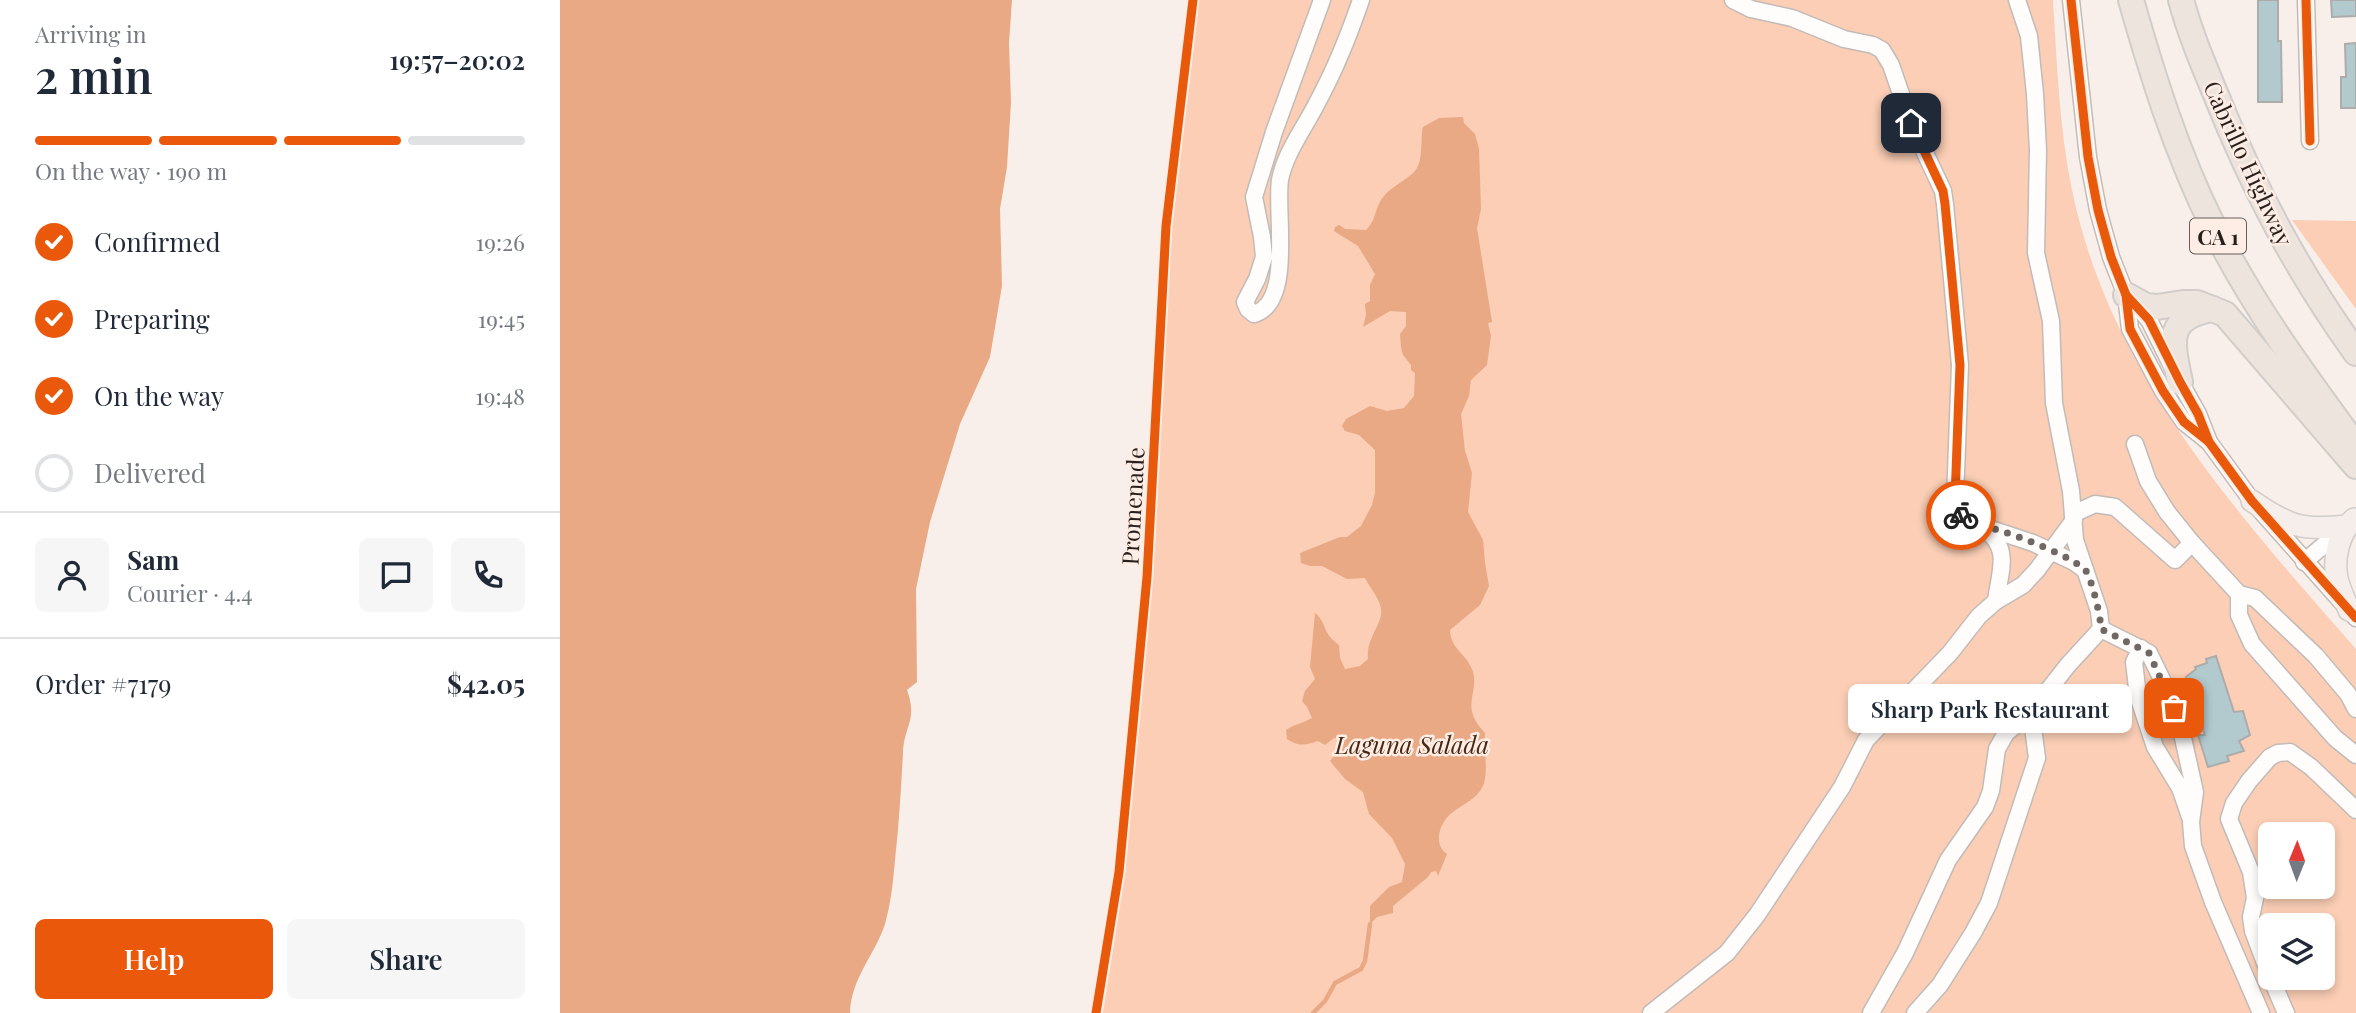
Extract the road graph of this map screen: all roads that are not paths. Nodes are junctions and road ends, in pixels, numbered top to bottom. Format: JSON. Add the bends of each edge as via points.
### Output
{"nodes":[{"id":1,"x":1322,"y":0,"type":"edge"},
{"id":2,"x":1361,"y":0,"type":"edge"},
{"id":3,"x":1733,"y":0,"type":"edge"},
{"id":4,"x":2017,"y":0,"type":"edge"},
{"id":5,"x":2071,"y":0,"type":"edge"},
{"id":6,"x":2131,"y":0,"type":"edge"},
{"id":7,"x":2181,"y":0,"type":"edge"},
{"id":8,"x":2197,"y":0,"type":"edge"},
{"id":9,"x":2306,"y":0,"type":"edge"},
{"id":10,"x":2203,"y":64,"type":"junction"},
{"id":11,"x":2310,"y":141,"type":"dead end"},
{"id":12,"x":2126,"y":295,"type":"junction"},
{"id":13,"x":2324,"y":308,"type":"junction"},
{"id":14,"x":2214,"y":309,"type":"junction"},
{"id":15,"x":2356,"y":344,"type":"edge"},
{"id":16,"x":2356,"y":353,"type":"edge"},
{"id":17,"x":2180,"y":382,"type":"junction"},
{"id":18,"x":2210,"y":442,"type":"junction"},
{"id":19,"x":2135,"y":444,"type":"dead end"},
{"id":20,"x":2356,"y":446,"type":"edge"},
{"id":21,"x":2356,"y":466,"type":"edge"},
{"id":22,"x":2252,"y":501,"type":"junction"},
{"id":23,"x":2074,"y":517,"type":"junction"},
{"id":24,"x":2352,"y":522,"type":"edge"},
{"id":25,"x":1980,"y":526,"type":"junction"},
{"id":26,"x":2192,"y":543,"type":"junction"},
{"id":27,"x":2051,"y":551,"type":"junction"},
{"id":28,"x":2304,"y":562,"type":"junction"},
{"id":29,"x":2085,"y":570,"type":"junction"},
{"id":30,"x":2239,"y":594,"type":"junction"},
{"id":31,"x":1996,"y":601,"type":"junction"},
{"id":32,"x":2353,"y":614,"type":"edge"},
{"id":33,"x":2101,"y":629,"type":"junction"},
{"id":34,"x":2141,"y":648,"type":"junction"},
{"id":35,"x":2356,"y":709,"type":"edge"},
{"id":36,"x":2031,"y":712,"type":"junction"},
{"id":37,"x":2356,"y":755,"type":"edge"},
{"id":38,"x":2356,"y":810,"type":"edge"},
{"id":39,"x":2191,"y":822,"type":"junction"},
{"id":40,"x":2258,"y":945,"type":"edge"},
{"id":41,"x":2276,"y":990,"type":"edge"},
{"id":42,"x":1651,"y":1013,"type":"edge"},
{"id":43,"x":1871,"y":1013,"type":"edge"},
{"id":44,"x":1915,"y":1013,"type":"edge"},
{"id":45,"x":2261,"y":1013,"type":"edge"},
{"id":46,"x":2286,"y":1013,"type":"edge"}],
"edges":[{"from":1,"to":2,"type":"street","via":[[1254,197],[1264,257],[1245,302],[1254,314],[1268,305],[1278,276],[1283,171],[1329,79]]},
{"from":3,"to":25,"type":"street","via":[[1872,45],[1882,50],[1891,65],[1911,123],[1943,191],[1960,365],[1955,499],[1967,521]]},
{"from":4,"to":23,"type":"street","via":[[2029,36],[2038,150],[2036,253],[2051,321],[2054,403]]},
{"from":5,"to":12,"type":"street","via":[[2088,157],[2111,257]]},
{"from":6,"to":20,"type":"highway","number":"CA 1","via":[[2169,123],[2213,227],[2261,312]]},
{"from":7,"to":10,"type":"highway","name":"Cabrillo Highway","number":"CA 1"},
{"from":8,"to":10,"type":"highway"},
{"from":9,"to":11,"type":"street"},
{"from":10,"to":13,"type":"highway","name":"Cabrillo Highway","number":"CA 1","via":[[2262,201]]},
{"from":12,"to":14,"type":"highway","via":[[2146,306],[2197,303]]},
{"from":12,"to":17,"type":"street","via":[[2149,320]]},
{"from":12,"to":18,"type":"street","via":[[2130,329],[2163,391],[2184,422]]},
{"from":13,"to":15,"type":"highway"},
{"from":13,"to":16,"type":"highway","name":"Cabrillo Highway","number":"CA 1"},
{"from":14,"to":17,"type":"highway","via":[[2187,316],[2174,335]]},
{"from":14,"to":21,"type":"highway","via":[[2239,328]]},
{"from":17,"to":18,"type":"street"},
{"from":18,"to":22,"type":"street"},
{"from":19,"to":26,"type":"street","via":[[2154,491]]},
{"from":22,"to":24,"type":"main road","via":[[2290,524],[2317,530]]},
{"from":22,"to":28,"type":"street"},
{"from":23,"to":26,"type":"street","via":[[2095,504],[2115,507],[2175,559]]},
{"from":23,"to":27,"type":"street"},
{"from":23,"to":29,"type":"street","via":[[2075,540]]},
{"from":24,"to":28,"type":"street"},
{"from":24,"to":32,"type":"main road","via":[[2339,545],[2336,564],[2337,578]]},
{"from":25,"to":27,"type":"street"},
{"from":25,"to":31,"type":"street","via":[[2000,544],[2002,568]]},
{"from":26,"to":30,"type":"street"},
{"from":27,"to":29,"type":"street"},
{"from":27,"to":31,"type":"street","via":[[2022,585]]},
{"from":28,"to":32,"type":"street"},
{"from":29,"to":33,"type":"street"},
{"from":30,"to":35,"type":"street","via":[[2255,598],[2307,647]]},
{"from":30,"to":37,"type":"street","via":[[2239,615],[2252,644],[2335,738]]},
{"from":31,"to":42,"type":"street","via":[[1866,740],[1842,787],[1727,953]]},
{"from":33,"to":34,"type":"street"},
{"from":33,"to":36,"type":"street"},
{"from":34,"to":39,"type":"street","via":[[2157,667],[2180,729],[2195,792]]},
{"from":34,"to":39,"type":"street","via":[[2134,662],[2138,696],[2155,747],[2180,788]]},
{"from":36,"to":43,"type":"street","via":[[2006,733],[1997,749],[1985,807],[1948,860]]},
{"from":36,"to":44,"type":"street","via":[[2037,758],[1989,903],[1940,985]]},
{"from":38,"to":40,"type":"street","via":[[2290,752],[2270,757],[2249,781],[2229,819],[2251,872],[2255,898],[2251,917]]},
{"from":39,"to":45,"type":"street","via":[[2201,870]]},
{"from":41,"to":46,"type":"street"}]}
